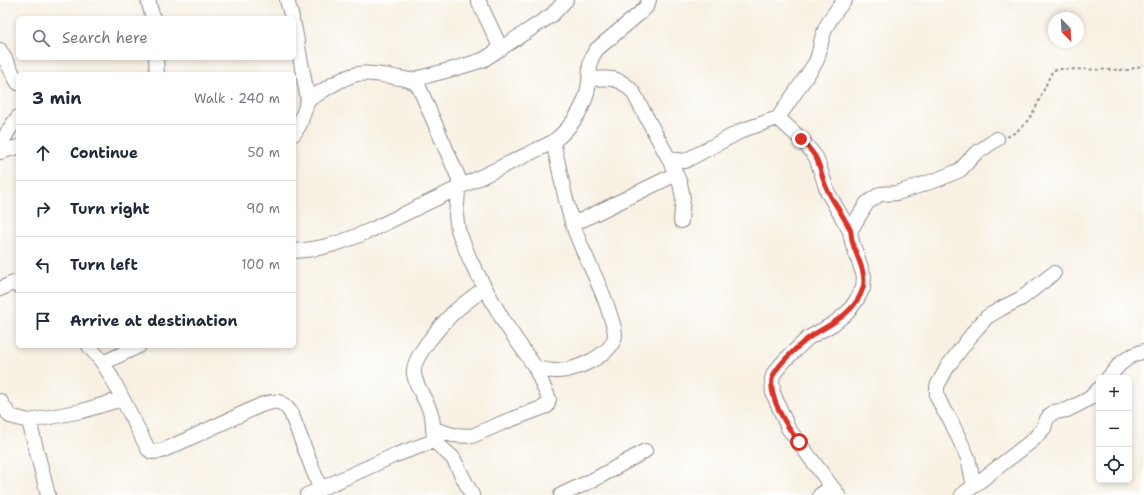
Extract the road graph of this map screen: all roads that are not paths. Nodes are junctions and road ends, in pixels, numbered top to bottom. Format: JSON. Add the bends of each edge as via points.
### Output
{"nodes":[{"id":1,"x":148,"y":0,"type":"edge"},
{"id":2,"x":287,"y":0,"type":"edge"},
{"id":3,"x":478,"y":0,"type":"edge"},
{"id":4,"x":566,"y":0,"type":"edge"},
{"id":5,"x":649,"y":0,"type":"edge"},
{"id":6,"x":845,"y":0,"type":"edge"},
{"id":7,"x":152,"y":16,"type":"edge"},
{"id":8,"x":291,"y":16,"type":"edge"},
{"id":9,"x":296,"y":36,"type":"edge"},
{"id":10,"x":501,"y":49,"type":"junction"},
{"id":11,"x":0,"y":50,"type":"edge"},
{"id":12,"x":156,"y":60,"type":"edge"},
{"id":13,"x":157,"y":72,"type":"edge"},
{"id":14,"x":16,"y":78,"type":"edge"},
{"id":15,"x":590,"y":79,"type":"junction"},
{"id":16,"x":412,"y":80,"type":"junction"},
{"id":17,"x":308,"y":100,"type":"junction"},
{"id":18,"x":778,"y":118,"type":"junction"},
{"id":19,"x":16,"y":119,"type":"edge"},
{"id":20,"x":296,"y":131,"type":"edge"},
{"id":21,"x":997,"y":139,"type":"road end"},
{"id":22,"x":553,"y":142,"type":"junction"},
{"id":23,"x":16,"y":147,"type":"edge"},
{"id":24,"x":0,"y":150,"type":"edge"},
{"id":25,"x":669,"y":159,"type":"junction"},
{"id":26,"x":676,"y":174,"type":"junction"},
{"id":27,"x":460,"y":186,"type":"junction"},
{"id":28,"x":681,"y":221,"type":"dead end"},
{"id":29,"x":572,"y":223,"type":"junction"},
{"id":30,"x":850,"y":231,"type":"junction"},
{"id":31,"x":296,"y":251,"type":"edge"},
{"id":32,"x":1054,"y":273,"type":"dead end"},
{"id":33,"x":16,"y":282,"type":"edge"},
{"id":34,"x":485,"y":288,"type":"junction"},
{"id":35,"x":0,"y":289,"type":"edge"},
{"id":36,"x":91,"y":348,"type":"edge"},
{"id":37,"x":135,"y":348,"type":"edge"},
{"id":38,"x":1144,"y":351,"type":"edge"},
{"id":39,"x":103,"y":363,"type":"junction"},
{"id":40,"x":535,"y":367,"type":"junction"},
{"id":41,"x":1111,"y":375,"type":"edge"},
{"id":42,"x":1096,"y":391,"type":"edge"},
{"id":43,"x":122,"y":399,"type":"junction"},
{"id":44,"x":0,"y":401,"type":"edge"},
{"id":45,"x":29,"y":421,"type":"junction"},
{"id":46,"x":433,"y":435,"type":"junction"},
{"id":47,"x":645,"y":451,"type":"dead end"},
{"id":48,"x":974,"y":486,"type":"junction"},
{"id":49,"x":320,"y":488,"type":"junction"},
{"id":50,"x":835,"y":491,"type":"edge"},
{"id":51,"x":48,"y":495,"type":"edge"},
{"id":52,"x":307,"y":495,"type":"edge"},
{"id":53,"x":472,"y":495,"type":"edge"},
{"id":54,"x":561,"y":495,"type":"edge"},
{"id":55,"x":820,"y":495,"type":"edge"},
{"id":56,"x":962,"y":495,"type":"edge"}],
"edges":[{"from":1,"to":7,"type":"street"},
{"from":2,"to":8,"type":"street"},
{"from":3,"to":10,"type":"street"},
{"from":4,"to":10,"type":"street","via":[[552,15]]},
{"from":5,"to":15,"type":"street","via":[[640,13],[597,49],[589,66]]},
{"from":6,"to":18,"type":"street","via":[[828,22],[822,36],[820,54],[810,73]]},
{"from":9,"to":17,"type":"street"},
{"from":10,"to":16,"type":"street","via":[[483,60]]},
{"from":11,"to":14,"type":"street"},
{"from":12,"to":13,"type":"street"},
{"from":15,"to":22,"type":"street","via":[[587,95],[578,116]]},
{"from":15,"to":25,"type":"street","via":[[613,79],[624,83],[633,92]]},
{"from":16,"to":17,"type":"street","via":[[357,74]]},
{"from":16,"to":27,"type":"street","via":[[419,87],[458,174]]},
{"from":17,"to":20,"type":"street"},
{"from":18,"to":25,"type":"street","via":[[743,130],[685,161]]},
{"from":18,"to":30,"type":"street","via":[[816,157],[828,193]]},
{"from":19,"to":24,"type":"street","via":[[8,129]]},
{"from":21,"to":30,"type":"street","via":[[975,154],[960,170],[897,193],[880,194],[867,203]]},
{"from":22,"to":27,"type":"street"},
{"from":22,"to":29,"type":"street"},
{"from":23,"to":24,"type":"street"},
{"from":25,"to":26,"type":"street"},
{"from":26,"to":28,"type":"street","via":[[683,198]]},
{"from":26,"to":29,"type":"street"},
{"from":27,"to":31,"type":"street","via":[[348,240],[326,247]]},
{"from":27,"to":34,"type":"street","via":[[456,216],[458,230]]},
{"from":29,"to":40,"type":"street","via":[[604,295],[615,337],[599,357],[570,370],[555,371]]},
{"from":30,"to":50,"type":"street","via":[[864,276],[863,288],[848,312],[808,338],[774,373],[772,379],[773,393],[788,428]]},
{"from":32,"to":48,"type":"street","via":[[1022,298],[987,317],[948,366],[937,386],[937,396],[968,458]]},
{"from":33,"to":35,"type":"street"},
{"from":34,"to":40,"type":"street","via":[[504,322]]},
{"from":34,"to":46,"type":"street","via":[[454,313],[422,351],[414,366],[415,379],[431,413]]},
{"from":36,"to":39,"type":"street"},
{"from":37,"to":39,"type":"street"},
{"from":38,"to":41,"type":"street","via":[[1131,356]]},
{"from":39,"to":43,"type":"street"},
{"from":40,"to":46,"type":"street","via":[[549,399],[547,406],[472,436]]},
{"from":42,"to":48,"type":"street","via":[[1090,398],[1067,410],[1054,412],[1049,416],[1040,434]]},
{"from":43,"to":45,"type":"street","via":[[82,411]]},
{"from":43,"to":49,"type":"street","via":[[148,449],[152,452],[162,451],[261,405],[280,401],[291,413]]},
{"from":44,"to":45,"type":"street","via":[[10,416]]},
{"from":45,"to":51,"type":"street"},
{"from":46,"to":49,"type":"street","via":[[393,456]]},
{"from":46,"to":53,"type":"street","via":[[453,458]]},
{"from":47,"to":54,"type":"street"},
{"from":48,"to":56,"type":"street"},
{"from":49,"to":52,"type":"street"},
{"from":50,"to":55,"type":"street"}]}
